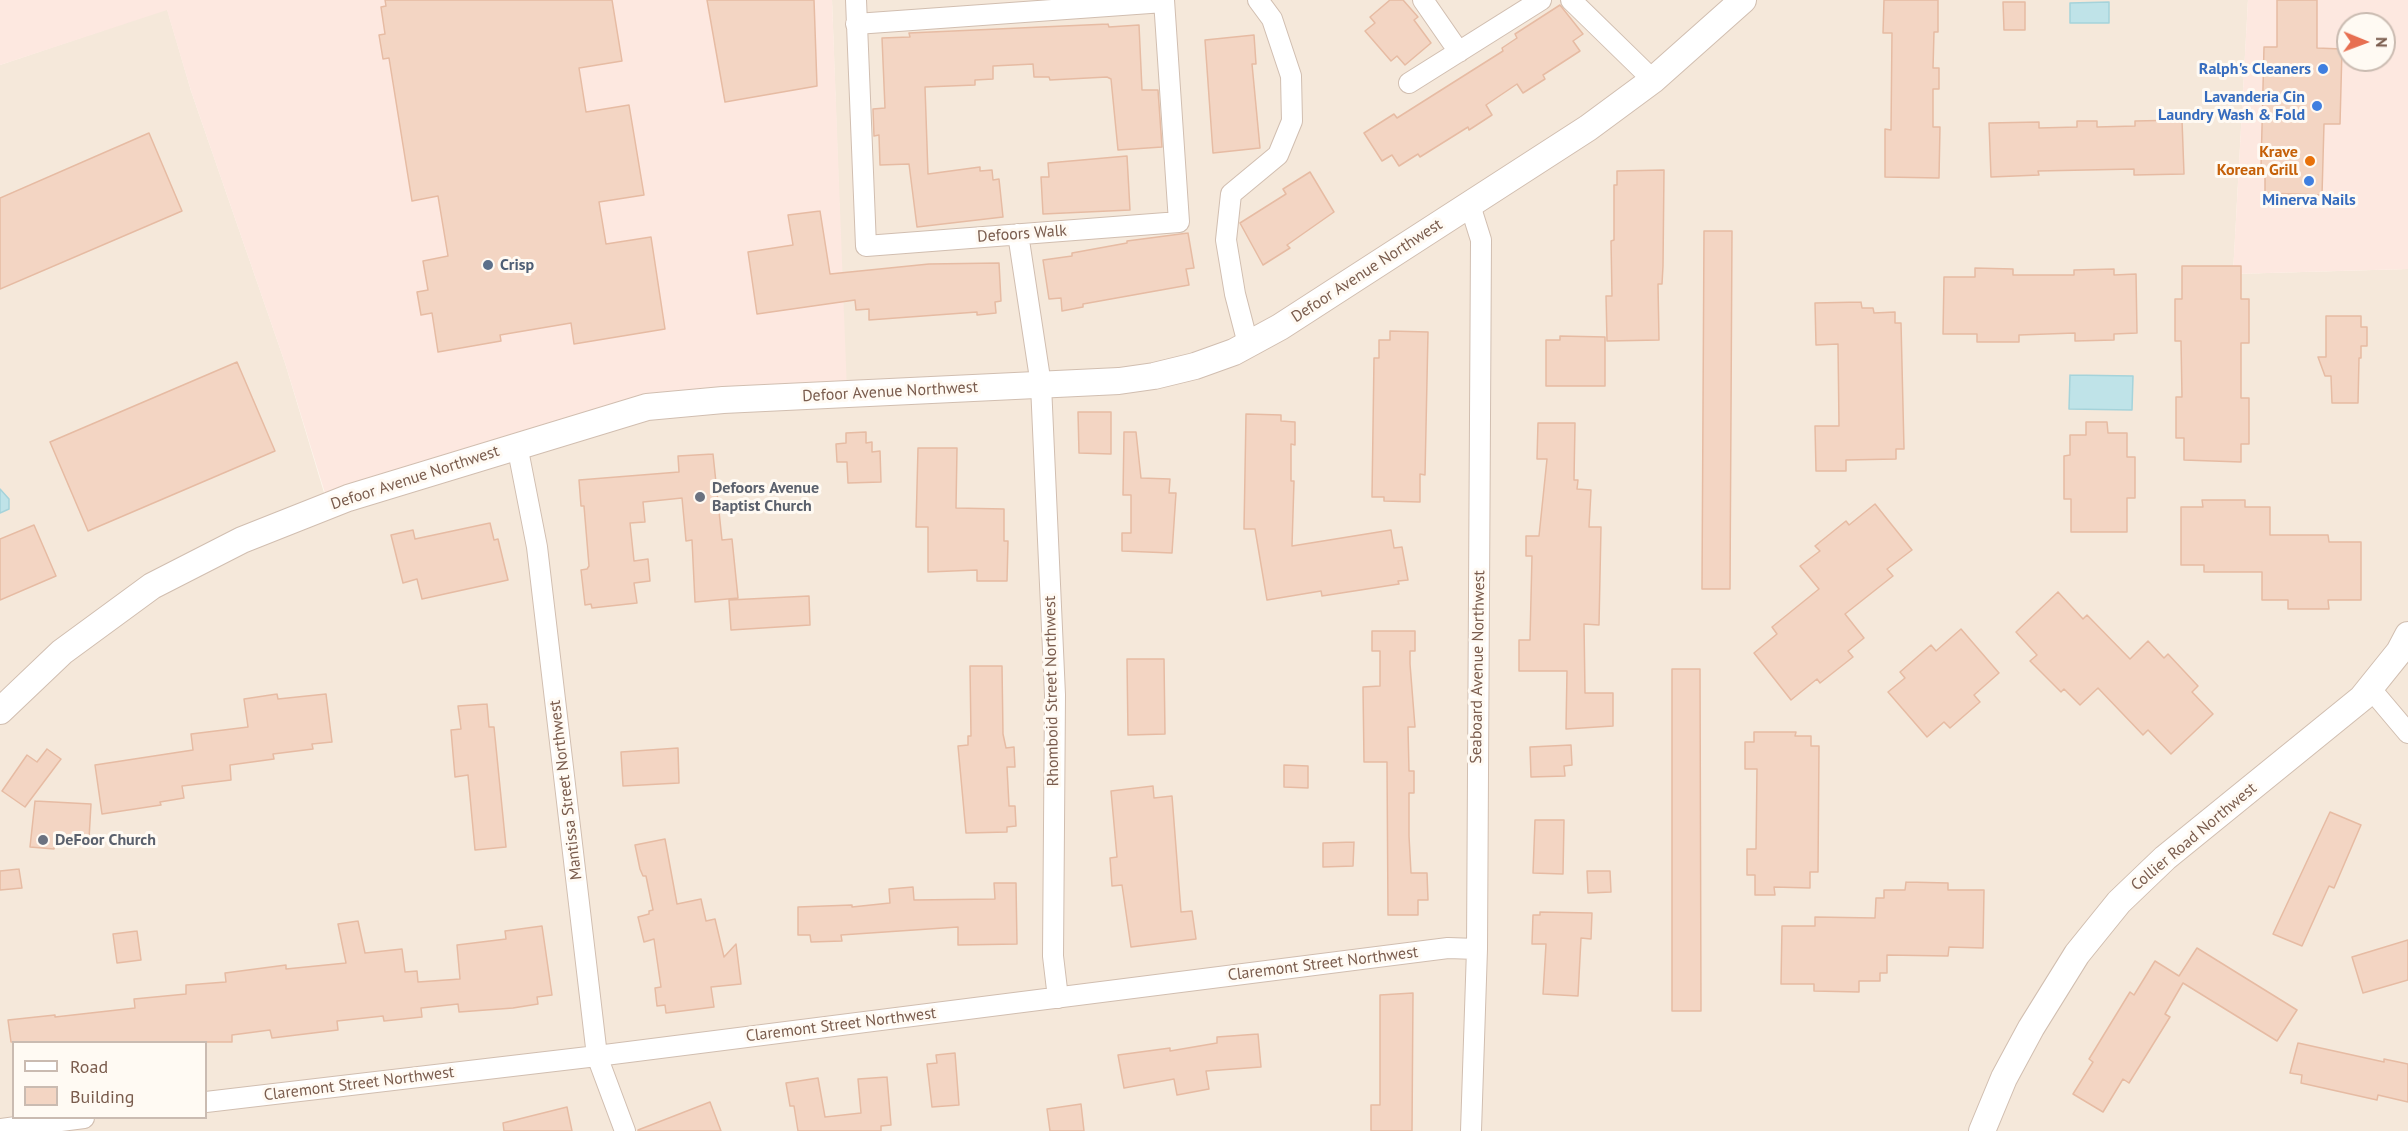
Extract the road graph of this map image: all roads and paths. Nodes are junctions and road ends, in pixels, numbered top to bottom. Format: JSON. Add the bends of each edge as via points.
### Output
{"nodes":[{"id":1,"x":856,"y":0,"type":"edge"},
{"id":2,"x":1258,"y":0,"type":"edge"},
{"id":3,"x":1424,"y":0,"type":"edge"},
{"id":4,"x":1571,"y":0,"type":"edge"},
{"id":5,"x":1743,"y":0,"type":"edge"},
{"id":6,"x":1164,"y":1,"type":"edge"},
{"id":7,"x":1539,"y":1,"type":"edge"},
{"id":8,"x":856,"y":24,"type":"junction"},
{"id":9,"x":1459,"y":52,"type":"junction"},
{"id":10,"x":1653,"y":80,"type":"junction"},
{"id":11,"x":1409,"y":83,"type":"dead end"},
{"id":12,"x":1470,"y":205,"type":"junction"},
{"id":13,"x":1018,"y":234,"type":"junction"},
{"id":14,"x":1248,"y":344,"type":"junction"},
{"id":15,"x":1041,"y":384,"type":"junction"},
{"id":16,"x":517,"y":445,"type":"junction"},
{"id":17,"x":2408,"y":635,"type":"edge"},
{"id":18,"x":2370,"y":688,"type":"junction"},
{"id":19,"x":0,"y":711,"type":"edge"},
{"id":20,"x":2408,"y":734,"type":"edge"},
{"id":21,"x":1477,"y":949,"type":"junction"},
{"id":22,"x":1058,"y":998,"type":"junction"},
{"id":23,"x":597,"y":1056,"type":"junction"},
{"id":24,"x":207,"y":1102,"type":"edge"},
{"id":25,"x":76,"y":1119,"type":"edge"},
{"id":26,"x":0,"y":1128,"type":"edge"},
{"id":27,"x":625,"y":1131,"type":"edge"},
{"id":28,"x":1471,"y":1131,"type":"edge"},
{"id":29,"x":1982,"y":1131,"type":"edge"}],
"edges":[{"from":1,"to":8,"type":"street","name":"Defoors Walk"},
{"from":2,"to":14,"type":"street","via":[[1272,19],[1291,76],[1292,121],[1278,155],[1231,194],[1226,240]]},
{"from":3,"to":9,"type":"street"},
{"from":4,"to":10,"type":"street"},
{"from":5,"to":10,"type":"street","name":"Defoor Avenue Northwest"},
{"from":6,"to":8,"type":"street","name":"Defoors Walk"},
{"from":6,"to":13,"type":"street","name":"Defoors Walk","via":[[1179,222]]},
{"from":7,"to":9,"type":"street"},
{"from":8,"to":13,"type":"street","name":"Defoors Walk","via":[[866,246]]},
{"from":9,"to":11,"type":"street"},
{"from":10,"to":12,"type":"street","name":"Defoor Avenue Northwest"},
{"from":12,"to":14,"type":"street","name":"Defoor Avenue Northwest"},
{"from":12,"to":21,"type":"street","name":"Seaboard Avenue Northwest","via":[[1481,240]]},
{"from":13,"to":15,"type":"street","name":"Rhomboid Street Northwest"},
{"from":14,"to":15,"type":"street","name":"Defoor Avenue Northwest","via":[[1195,366],[1154,376]]},
{"from":15,"to":16,"type":"street","name":"Defoor Avenue Northwest","via":[[646,407]]},
{"from":15,"to":22,"type":"street","name":"Rhomboid Street Northwest","via":[[1054,695],[1053,956]]},
{"from":16,"to":19,"type":"street","name":"Defoor Avenue Northwest","via":[[348,498],[242,540],[162,581],[62,652]]},
{"from":16,"to":23,"type":"street","name":"Mantissa Street Northwest","via":[[537,547]]},
{"from":17,"to":18,"type":"street","name":"Collier Road Northwest"},
{"from":18,"to":20,"type":"street"},
{"from":18,"to":29,"type":"street","name":"Collier Road Northwest","via":[[2165,858],[2119,902],[2076,954],[2031,1028]]},
{"from":21,"to":22,"type":"street","name":"Claremont Street Northwest","via":[[1448,948]]},
{"from":21,"to":28,"type":"street","name":"Seaboard Avenue Northwest"},
{"from":22,"to":23,"type":"street","name":"Claremont Street Northwest"},
{"from":23,"to":24,"type":"street","name":"Claremont Street Northwest"},
{"from":23,"to":27,"type":"street","name":"Mantissa Street Northwest"},
{"from":25,"to":26,"type":"street"}]}
